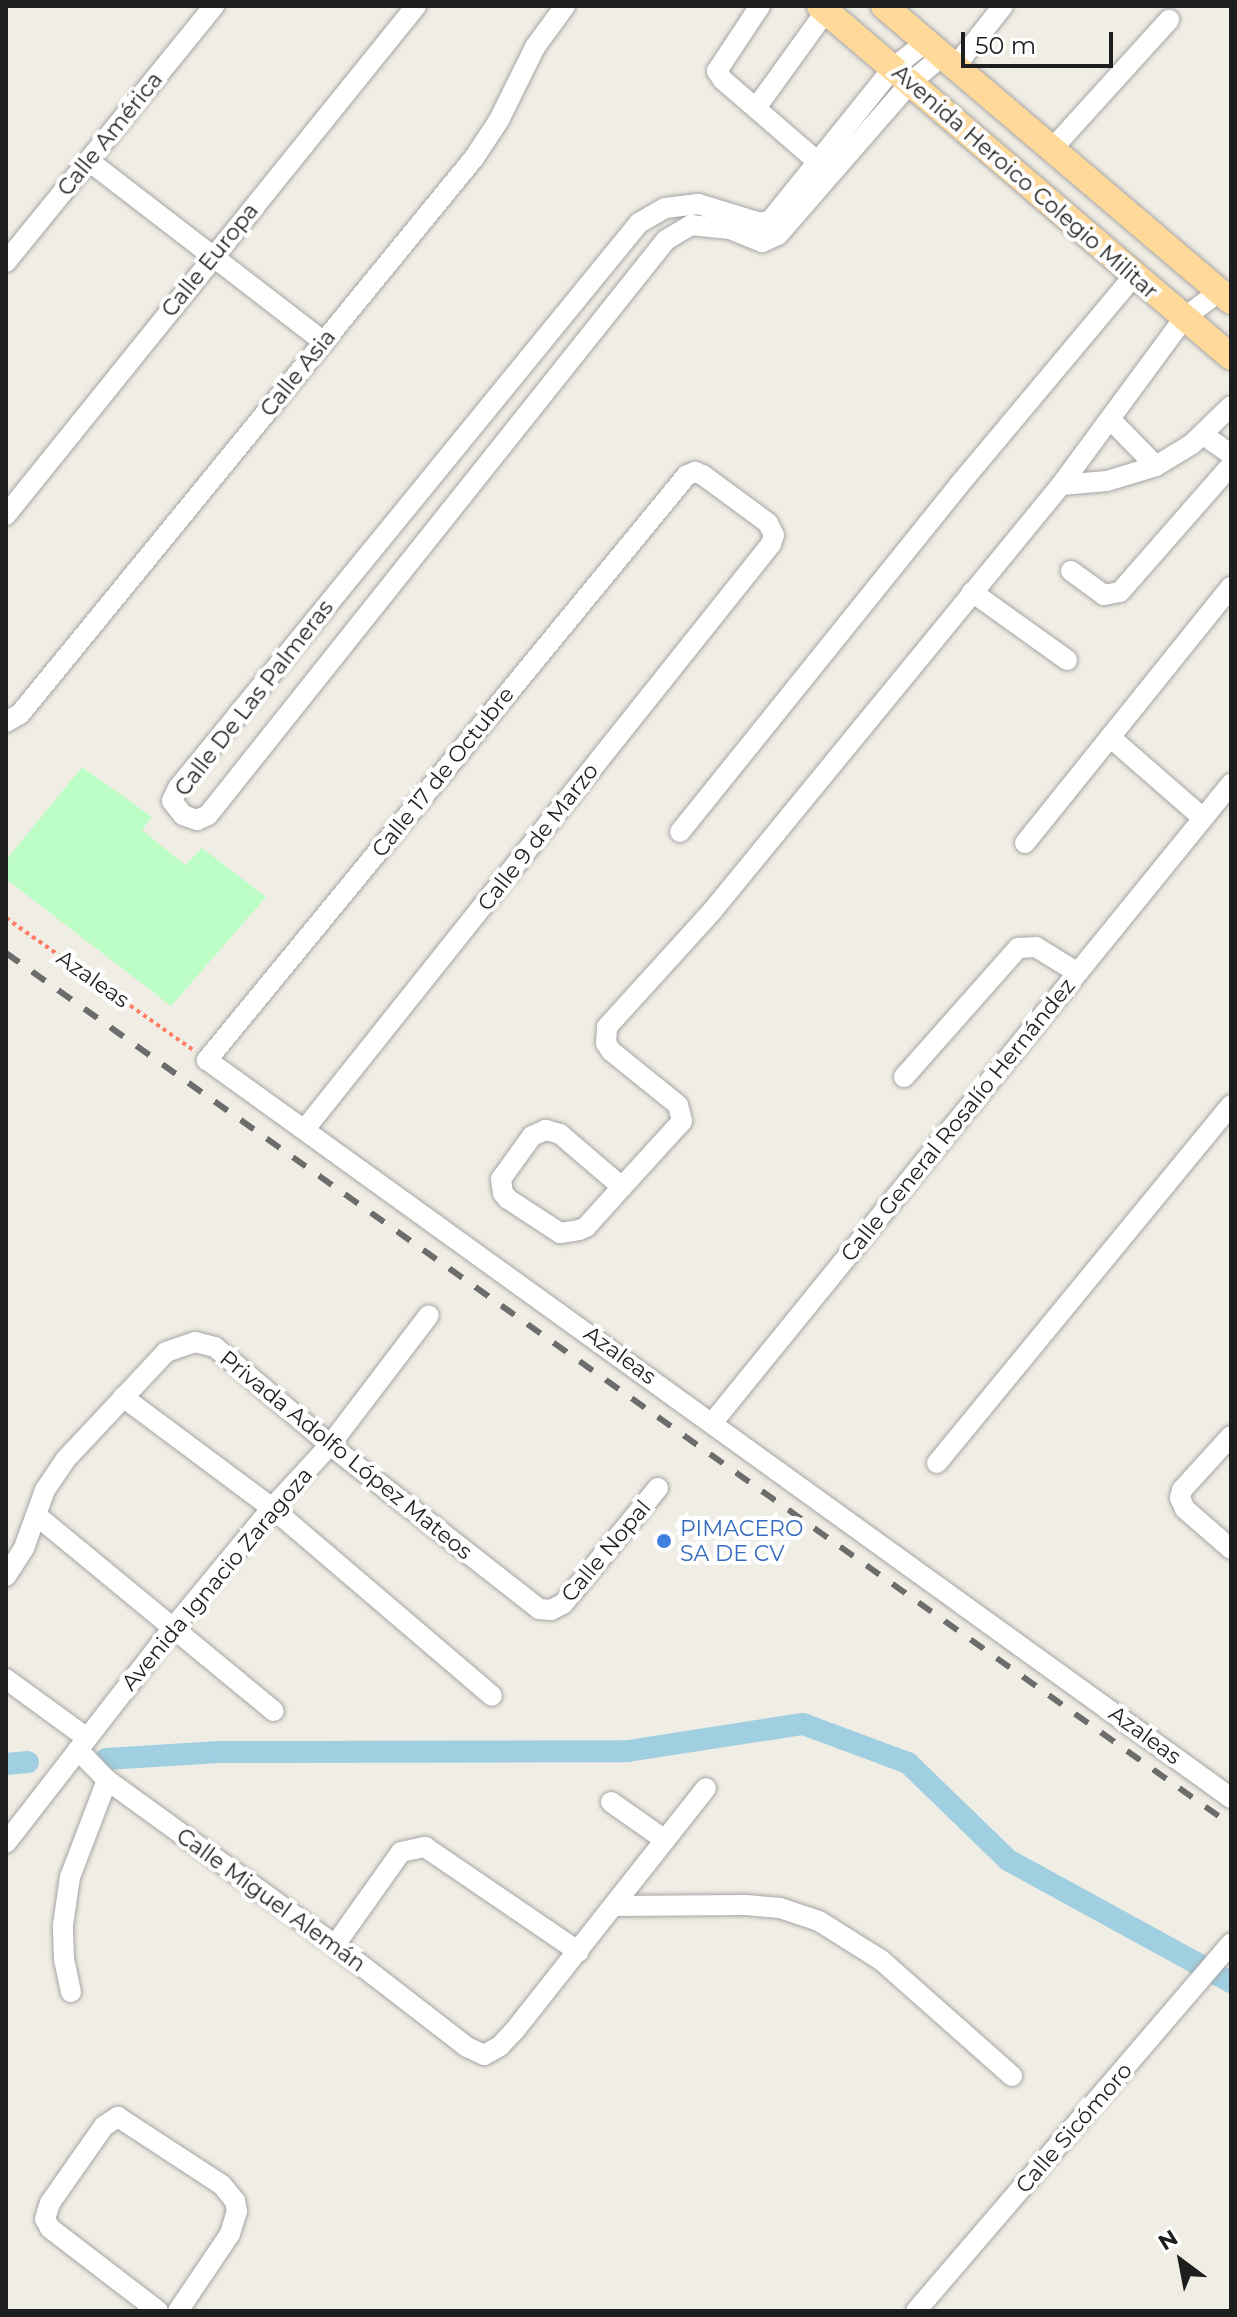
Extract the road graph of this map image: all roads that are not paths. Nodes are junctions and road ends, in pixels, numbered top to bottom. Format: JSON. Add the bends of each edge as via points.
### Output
{"nodes":[{"id":1,"x":214,"y":6,"type":"edge"},
{"id":2,"x":416,"y":6,"type":"edge"},
{"id":3,"x":565,"y":6,"type":"edge"},
{"id":4,"x":760,"y":6,"type":"edge"},
{"id":5,"x":884,"y":6,"type":"edge"},
{"id":6,"x":1003,"y":6,"type":"edge"},
{"id":7,"x":823,"y":9,"type":"edge"},
{"id":8,"x":1169,"y":20,"type":"dead end"},
{"id":9,"x":941,"y":55,"type":"junction"},
{"id":10,"x":902,"y":75,"type":"junction"},
{"id":11,"x":756,"y":108,"type":"junction"},
{"id":12,"x":1051,"y":150,"type":"junction"},
{"id":13,"x":89,"y":161,"type":"junction"},
{"id":14,"x":819,"y":163,"type":"junction"},
{"id":15,"x":680,"y":206,"type":"junction"},
{"id":16,"x":691,"y":225,"type":"junction"},
{"id":17,"x":212,"y":257,"type":"junction"},
{"id":18,"x":6,"y":262,"type":"edge"},
{"id":19,"x":1134,"y":276,"type":"junction"},
{"id":20,"x":1225,"y":296,"type":"edge"},
{"id":21,"x":1184,"y":318,"type":"junction"},
{"id":22,"x":324,"y":342,"type":"junction"},
{"id":23,"x":1231,"y":357,"type":"edge"},
{"id":24,"x":1231,"y":406,"type":"edge"},
{"id":25,"x":1110,"y":419,"type":"junction"},
{"id":26,"x":1202,"y":434,"type":"junction"},
{"id":27,"x":1231,"y":454,"type":"edge"},
{"id":28,"x":1231,"y":465,"type":"edge"},
{"id":29,"x":1156,"y":466,"type":"junction"},
{"id":30,"x":680,"y":484,"type":"joint"},
{"id":31,"x":1061,"y":485,"type":"junction"},
{"id":32,"x":6,"y":515,"type":"edge"},
{"id":33,"x":397,"y":519,"type":"junction"},
{"id":34,"x":424,"y":539,"type":"junction"},
{"id":35,"x":1071,"y":571,"type":"dead end"},
{"id":36,"x":972,"y":592,"type":"junction"},
{"id":37,"x":1228,"y":597,"type":"edge"},
{"id":38,"x":1067,"y":660,"type":"dead end"},
{"id":39,"x":6,"y":722,"type":"edge"},
{"id":40,"x":1110,"y":737,"type":"junction"},
{"id":41,"x":1231,"y":784,"type":"edge"},
{"id":42,"x":1203,"y":818,"type":"junction"},
{"id":43,"x":680,"y":832,"type":"dead end"},
{"id":44,"x":1025,"y":843,"type":"dead end"},
{"id":45,"x":1078,"y":973,"type":"junction"},
{"id":46,"x":207,"y":1060,"type":"joint"},
{"id":47,"x":904,"y":1077,"type":"dead end"},
{"id":48,"x":1231,"y":1105,"type":"edge"},
{"id":49,"x":305,"y":1129,"type":"junction"},
{"id":50,"x":622,"y":1187,"type":"junction"},
{"id":51,"x":429,"y":1315,"type":"dead end"},
{"id":52,"x":123,"y":1397,"type":"junction"},
{"id":53,"x":713,"y":1422,"type":"junction"},
{"id":54,"x":1231,"y":1436,"type":"edge"},
{"id":55,"x":330,"y":1445,"type":"junction"},
{"id":56,"x":937,"y":1463,"type":"dead end"},
{"id":57,"x":658,"y":1488,"type":"dead end"},
{"id":58,"x":272,"y":1508,"type":"junction"},
{"id":59,"x":36,"y":1515,"type":"junction"},
{"id":60,"x":1231,"y":1549,"type":"edge"},
{"id":61,"x":6,"y":1576,"type":"edge"},
{"id":62,"x":551,"y":1610,"type":"joint"},
{"id":63,"x":173,"y":1628,"type":"junction"},
{"id":64,"x":6,"y":1679,"type":"edge"},
{"id":65,"x":492,"y":1696,"type":"dead end"},
{"id":66,"x":274,"y":1711,"type":"dead end"},
{"id":67,"x":82,"y":1744,"type":"junction"},
{"id":68,"x":107,"y":1780,"type":"junction"},
{"id":69,"x":706,"y":1788,"type":"dead end"},
{"id":70,"x":1231,"y":1798,"type":"edge"},
{"id":71,"x":611,"y":1802,"type":"dead end"},
{"id":72,"x":665,"y":1840,"type":"junction"},
{"id":73,"x":6,"y":1843,"type":"edge"},
{"id":74,"x":614,"y":1906,"type":"junction"},
{"id":75,"x":1231,"y":1944,"type":"edge"},
{"id":76,"x":335,"y":1945,"type":"junction"},
{"id":77,"x":579,"y":1952,"type":"junction"},
{"id":78,"x":71,"y":1992,"type":"dead end"},
{"id":79,"x":1012,"y":2076,"type":"dead end"},
{"id":80,"x":158,"y":2311,"type":"edge"},
{"id":81,"x":178,"y":2311,"type":"edge"},
{"id":82,"x":916,"y":2311,"type":"edge"}],
"edges":[{"from":1,"to":13,"type":"street","name":"Calle América"},
{"from":2,"to":17,"type":"street","name":"Calle Europa"},
{"from":3,"to":22,"type":"street","name":"Calle Asia","via":[[535,47],[474,158]]},
{"from":4,"to":11,"type":"street","via":[[717,71]]},
{"from":5,"to":9,"type":"main road","name":"Avenida Heroico Colegio Militar"},
{"from":6,"to":9,"type":"street","name":"Calle De Las Palmeras"},
{"from":7,"to":10,"type":"main road","name":"Avenida Heroico Colegio Militar"},
{"from":7,"to":11,"type":"street"},
{"from":8,"to":12,"type":"street"},
{"from":9,"to":10,"type":"street","name":"Calle De Las Palmeras"},
{"from":9,"to":12,"type":"main road","name":"Avenida Heroico Colegio Militar"},
{"from":10,"to":14,"type":"street","name":"Calle De Las Palmeras"},
{"from":10,"to":16,"type":"street","name":"Calle De Las Palmeras","via":[[778,235],[757,242],[730,229]]},
{"from":10,"to":19,"type":"main road","name":"Avenida Heroico Colegio Militar"},
{"from":11,"to":14,"type":"street"},
{"from":12,"to":20,"type":"main road","name":"Avenida Heroico Colegio Militar"},
{"from":13,"to":17,"type":"street"},
{"from":13,"to":18,"type":"street","name":"Calle América"},
{"from":14,"to":15,"type":"street","name":"Calle De Las Palmeras","via":[[766,222],[698,204]]},
{"from":15,"to":16,"type":"street"},
{"from":15,"to":33,"type":"street","name":"Calle De Las Palmeras","via":[[639,223]]},
{"from":16,"to":34,"type":"street","name":"Calle De Las Palmeras","via":[[666,240]]},
{"from":17,"to":22,"type":"street"},
{"from":17,"to":32,"type":"street","name":"Calle Europa"},
{"from":19,"to":21,"type":"main road","name":"Avenida Heroico Colegio Militar"},
{"from":19,"to":43,"type":"street"},
{"from":20,"to":21,"type":"street"},
{"from":21,"to":23,"type":"main road","name":"Avenida Heroico Colegio Militar"},
{"from":21,"to":25,"type":"street"},
{"from":22,"to":39,"type":"street","name":"Calle Asia","via":[[20,714]]},
{"from":24,"to":26,"type":"street"},
{"from":25,"to":29,"type":"street"},
{"from":25,"to":31,"type":"street"},
{"from":26,"to":27,"type":"street"},
{"from":26,"to":29,"type":"street"},
{"from":28,"to":35,"type":"street","via":[[1120,592],[1104,595]]},
{"from":29,"to":31,"type":"street","via":[[1107,481]]},
{"from":30,"to":46,"type":"street","name":"Calle 17 de Octubre"},
{"from":30,"to":49,"type":"street","name":"Calle 9 de Marzo","via":[[687,475],[703,475],[768,523],[774,535],[771,544]]},
{"from":31,"to":36,"type":"street"},
{"from":33,"to":34,"type":"street"},
{"from":33,"to":34,"type":"street","name":"Calle De Las Palmeras","via":[[178,788],[172,801],[183,815],[197,820],[208,815]]},
{"from":36,"to":38,"type":"street"},
{"from":36,"to":50,"type":"street","via":[[713,910],[607,1027],[611,1051],[678,1105],[683,1116]]},
{"from":37,"to":40,"type":"street"},
{"from":40,"to":42,"type":"street"},
{"from":40,"to":44,"type":"street"},
{"from":41,"to":42,"type":"street","name":"Calle General Rosalío Hernández"},
{"from":42,"to":45,"type":"street","name":"Calle General Rosalío Hernández"},
{"from":45,"to":47,"type":"street","via":[[1036,947],[1018,948]]},
{"from":45,"to":53,"type":"street","name":"Calle General Rosalío Hernández"},
{"from":46,"to":49,"type":"street","name":"Azaleas"},
{"from":48,"to":56,"type":"street"},
{"from":49,"to":53,"type":"street","name":"Azaleas"},
{"from":50,"to":50,"type":"street","via":[[560,1134],[546,1130],[532,1136],[501,1179],[508,1199],[560,1233],[586,1227]]},
{"from":51,"to":55,"type":"street","name":"Avenida Ignacio Zaragoza"},
{"from":52,"to":55,"type":"street","name":"Privada Adolfo López Mateos","via":[[166,1352],[195,1342],[215,1347]]},
{"from":52,"to":58,"type":"street"},
{"from":52,"to":59,"type":"street","name":"Privada Adolfo López Mateos","via":[[66,1459]]},
{"from":53,"to":70,"type":"street","name":"Azaleas"},
{"from":54,"to":60,"type":"street","via":[[1182,1490],[1182,1504]]},
{"from":55,"to":58,"type":"street","name":"Avenida Ignacio Zaragoza"},
{"from":55,"to":62,"type":"street","name":"Privada Adolfo López Mateos","via":[[529,1604]]},
{"from":57,"to":62,"type":"street","name":"Calle Nopal","via":[[563,1604]]},
{"from":58,"to":63,"type":"street","name":"Avenida Ignacio Zaragoza"},
{"from":58,"to":65,"type":"street"},
{"from":59,"to":61,"type":"street","name":"Privada Adolfo López Mateos"},
{"from":59,"to":63,"type":"street"},
{"from":63,"to":66,"type":"street"},
{"from":63,"to":67,"type":"street","name":"Avenida Ignacio Zaragoza"},
{"from":64,"to":67,"type":"street","name":"Calle Miguel Alemán"},
{"from":67,"to":68,"type":"street","name":"Calle Miguel Alemán"},
{"from":67,"to":73,"type":"street","name":"Avenida Ignacio Zaragoza"},
{"from":68,"to":76,"type":"street","name":"Calle Miguel Alemán"},
{"from":68,"to":78,"type":"street","via":[[70,1877],[63,1925]]},
{"from":69,"to":72,"type":"street"},
{"from":71,"to":72,"type":"street"},
{"from":72,"to":74,"type":"street"},
{"from":74,"to":77,"type":"street"},
{"from":74,"to":79,"type":"street","via":[[746,1905],[780,1908],[819,1921],[881,1960]]},
{"from":75,"to":82,"type":"street","name":"Calle Sicómoro"},
{"from":76,"to":77,"type":"street","via":[[401,1852],[425,1847]]},
{"from":76,"to":77,"type":"street","name":"Calle Miguel Alemán","via":[[484,2055],[500,2046]]},
{"from":80,"to":81,"type":"street","via":[[45,2219],[50,2203],[104,2126],[118,2117],[222,2185],[235,2201],[230,2234]]}]}
